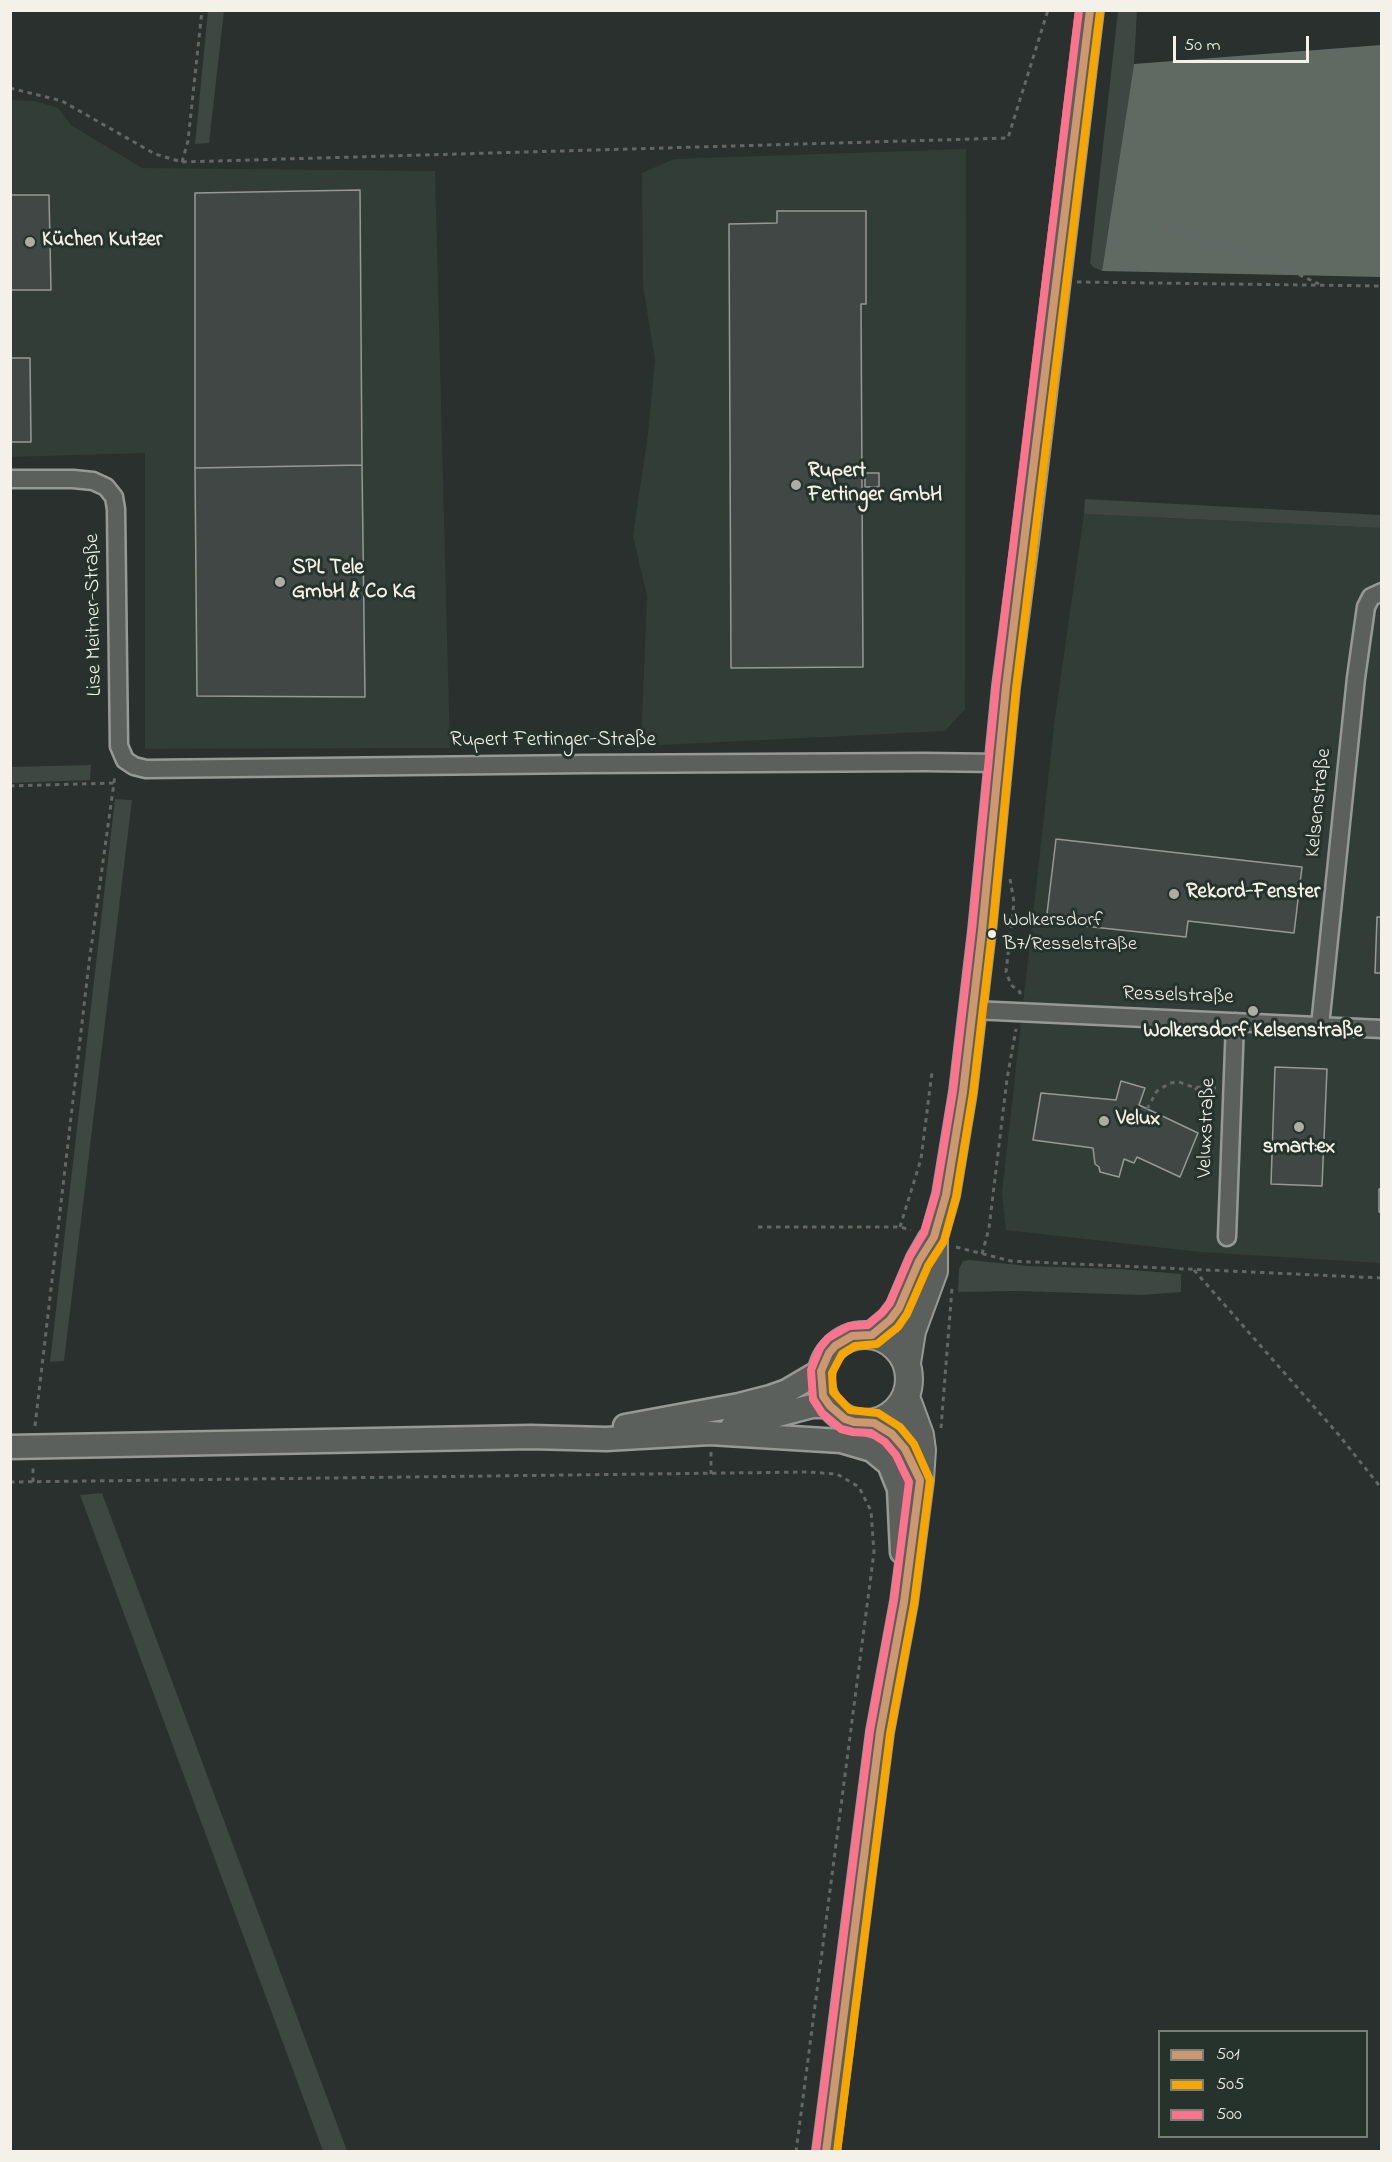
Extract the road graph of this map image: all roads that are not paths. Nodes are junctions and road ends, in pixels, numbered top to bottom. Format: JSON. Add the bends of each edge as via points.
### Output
{"nodes":[{"id":1,"x":1090,"y":10,"type":"edge"},
{"id":2,"x":10,"y":479,"type":"edge"},
{"id":3,"x":1382,"y":592,"type":"edge"},
{"id":4,"x":122,"y":753,"type":"joint"},
{"id":5,"x":999,"y":764,"type":"junction"},
{"id":6,"x":973,"y":1010,"type":"junction"},
{"id":7,"x":1235,"y":1022,"type":"junction"},
{"id":8,"x":1320,"y":1026,"type":"junction"},
{"id":9,"x":1382,"y":1029,"type":"edge"},
{"id":10,"x":934,"y":1237,"type":"junction"},
{"id":11,"x":1227,"y":1237,"type":"dead end"},
{"id":12,"x":872,"y":1335,"type":"junction"},
{"id":13,"x":907,"y":1364,"type":"junction"},
{"id":14,"x":821,"y":1371,"type":"junction"},
{"id":15,"x":906,"y":1396,"type":"junction"},
{"id":16,"x":830,"y":1406,"type":"junction"},
{"id":17,"x":874,"y":1423,"type":"junction"},
{"id":18,"x":710,"y":1433,"type":"junction"},
{"id":19,"x":531,"y":1437,"type":"junction"},
{"id":20,"x":10,"y":1447,"type":"edge"},
{"id":21,"x":920,"y":1480,"type":"junction"},
{"id":22,"x":904,"y":1602,"type":"junction"},
{"id":23,"x":826,"y":2151,"type":"edge"}],
"edges":[{"from":1,"to":5,"type":"main road"},
{"from":2,"to":4,"type":"street","name":"Lise Meitner-Straße","via":[[93,481],[106,487],[114,497]]},
{"from":3,"to":8,"type":"street","name":"Kelsenstraße","via":[[1371,597],[1364,617]]},
{"from":4,"to":5,"type":"street","name":"Rupert Fertinger-Straße","via":[[135,766],[146,769],[621,763]]},
{"from":5,"to":6,"type":"main road"},
{"from":6,"to":7,"type":"street","name":"Resselstraße"},
{"from":6,"to":10,"type":"main road","via":[[946,1195]]},
{"from":7,"to":8,"type":"street","name":"Resselstraße"},
{"from":7,"to":11,"type":"street","name":"Veluxstraße"},
{"from":8,"to":9,"type":"street","name":"Resselstraße"},
{"from":10,"to":12,"type":"main road","via":[[899,1308]]},
{"from":10,"to":13,"type":"main road","via":[[934,1270],[912,1331]]},
{"from":12,"to":13,"type":"main road","via":[[896,1347]]},
{"from":12,"to":14,"type":"main road","via":[[843,1340],[829,1353]]},
{"from":13,"to":15,"type":"main road"},
{"from":14,"to":16,"type":"main road","via":[[820,1384]]},
{"from":14,"to":19,"type":"main road","via":[[787,1390],[740,1405],[617,1428]]},
{"from":15,"to":17,"type":"main road","via":[[892,1414]]},
{"from":15,"to":21,"type":"main road","via":[[920,1435]]},
{"from":16,"to":17,"type":"main road","via":[[854,1422]]},
{"from":16,"to":18,"type":"main road","via":[[812,1406]]},
{"from":17,"to":21,"type":"main road","via":[[898,1440]]},
{"from":18,"to":19,"type":"main road","via":[[635,1438]]},
{"from":18,"to":22,"type":"main road","via":[[841,1441],[881,1455],[890,1464],[899,1489]]},
{"from":19,"to":20,"type":"main road"},
{"from":21,"to":22,"type":"main road"},
{"from":22,"to":23,"type":"main road","via":[[880,1732]]}]}
